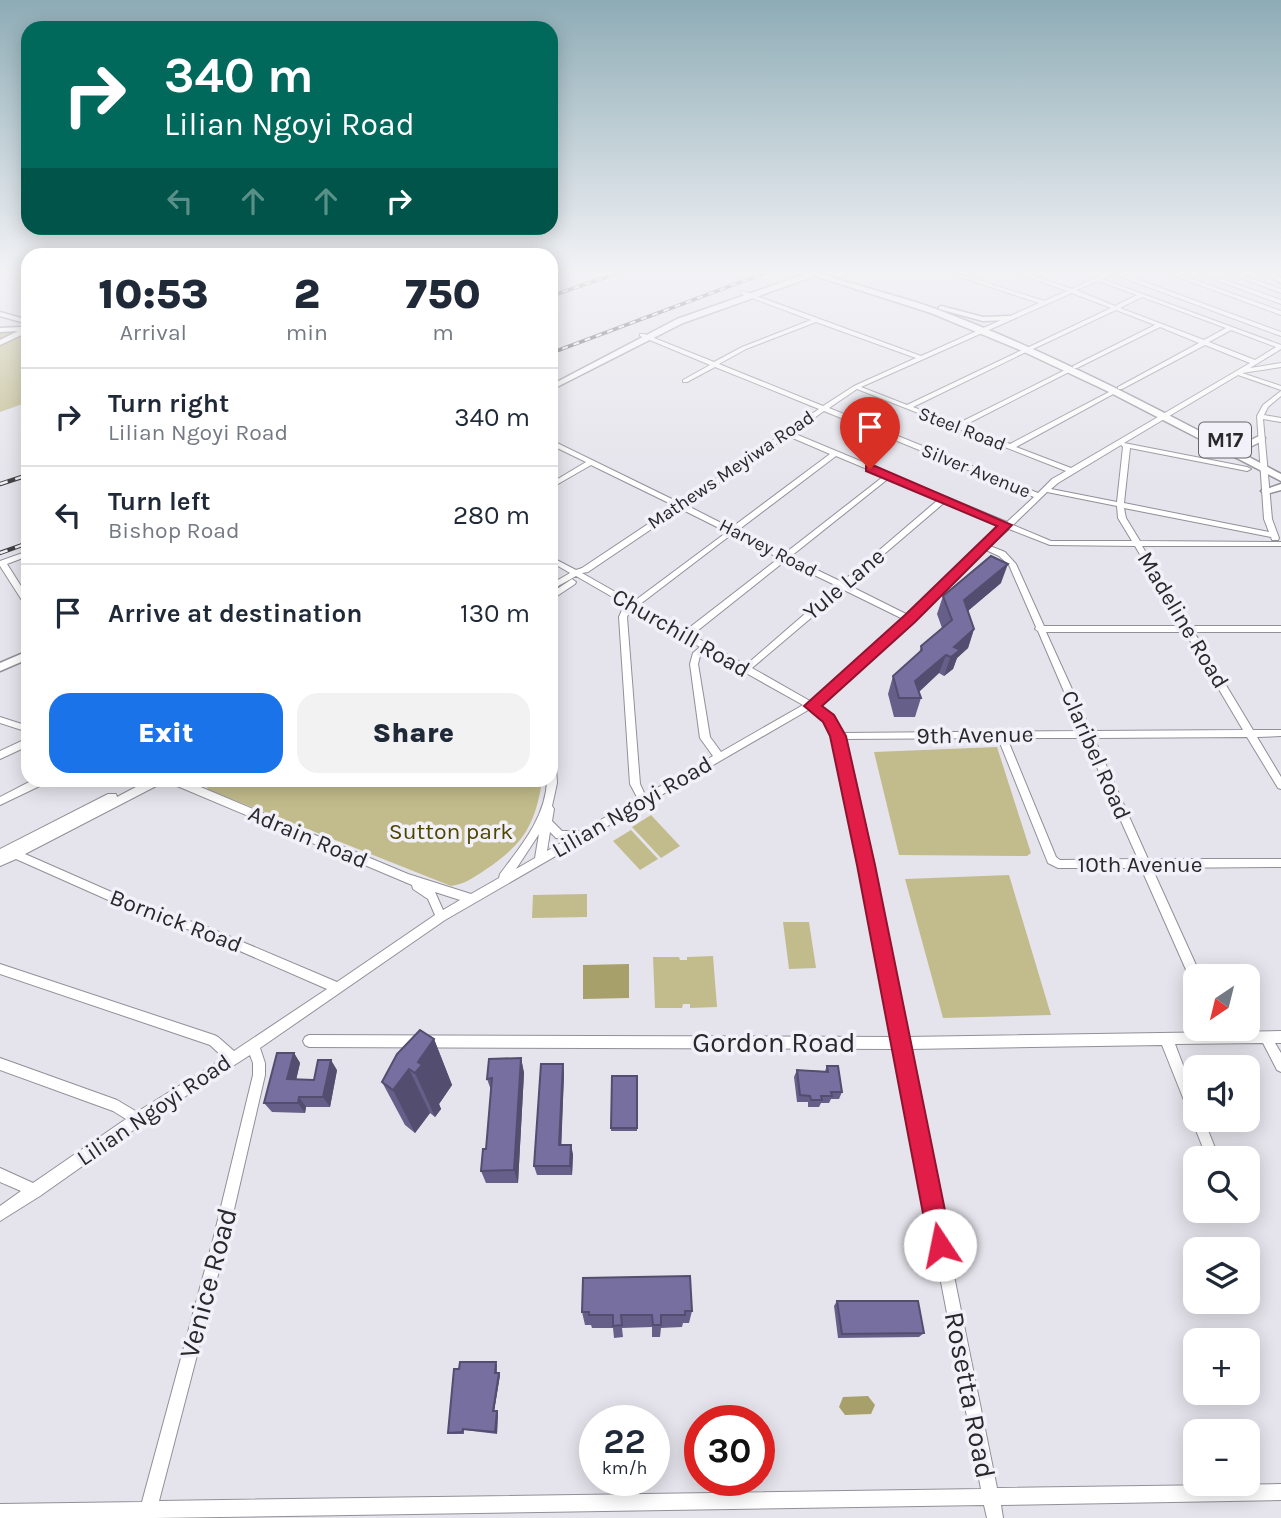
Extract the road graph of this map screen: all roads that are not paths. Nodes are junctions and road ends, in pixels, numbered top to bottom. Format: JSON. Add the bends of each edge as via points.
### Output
{"nodes":[{"id":1,"x":629,"y":344,"type":"edge"},
{"id":2,"x":631,"y":344,"type":"edge"},
{"id":3,"x":665,"y":344,"type":"edge"},
{"id":4,"x":754,"y":344,"type":"edge"},
{"id":5,"x":881,"y":344,"type":"edge"},
{"id":6,"x":953,"y":344,"type":"edge"},
{"id":7,"x":1016,"y":344,"type":"edge"},
{"id":8,"x":1039,"y":344,"type":"edge"},
{"id":9,"x":1122,"y":344,"type":"edge"},
{"id":10,"x":1201,"y":344,"type":"edge"},
{"id":11,"x":1205,"y":344,"type":"edge"},
{"id":12,"x":1281,"y":348,"type":"edge"},
{"id":13,"x":1028,"y":349,"type":"junction"},
{"id":14,"x":921,"y":358,"type":"junction"},
{"id":15,"x":1254,"y":362,"type":"junction"},
{"id":16,"x":715,"y":364,"type":"junction"},
{"id":17,"x":1281,"y":365,"type":"edge"},
{"id":18,"x":1071,"y":369,"type":"junction"},
{"id":19,"x":1238,"y":372,"type":"junction"},
{"id":20,"x":558,"y":379,"type":"edge"},
{"id":21,"x":685,"y":381,"type":"dead end"},
{"id":22,"x":558,"y":384,"type":"edge"},
{"id":23,"x":856,"y":387,"type":"junction"},
{"id":24,"x":1280,"y":389,"type":"edge"},
{"id":25,"x":1117,"y":390,"type":"junction"},
{"id":26,"x":907,"y":407,"type":"junction"},
{"id":27,"x":823,"y":408,"type":"junction"},
{"id":28,"x":1168,"y":414,"type":"junction"},
{"id":29,"x":1260,"y":416,"type":"junction"},
{"id":30,"x":1281,"y":420,"type":"edge"},
{"id":31,"x":957,"y":427,"type":"junction"},
{"id":32,"x":787,"y":433,"type":"junction"},
{"id":33,"x":1261,"y":438,"type":"junction"},
{"id":34,"x":1226,"y":441,"type":"junction"},
{"id":35,"x":1124,"y":444,"type":"junction"},
{"id":36,"x":558,"y":445,"type":"edge"},
{"id":37,"x":1010,"y":447,"type":"junction"},
{"id":38,"x":834,"y":454,"type":"junction"},
{"id":39,"x":592,"y":462,"type":"junction"},
{"id":40,"x":1264,"y":465,"type":"junction"},
{"id":41,"x":1247,"y":469,"type":"dead end"},
{"id":42,"x":1069,"y":470,"type":"junction"},
{"id":43,"x":1281,"y":470,"type":"edge"},
{"id":44,"x":888,"y":476,"type":"junction"},
{"id":45,"x":558,"y":478,"type":"edge"},
{"id":46,"x":1281,"y":478,"type":"edge"},
{"id":47,"x":561,"y":480,"type":"junction"},
{"id":48,"x":558,"y":482,"type":"edge"},
{"id":49,"x":1281,"y":487,"type":"edge"},
{"id":50,"x":1266,"y":491,"type":"junction"},
{"id":51,"x":1042,"y":493,"type":"junction"},
{"id":52,"x":944,"y":499,"type":"junction"},
{"id":53,"x":681,"y":505,"type":"junction"},
{"id":54,"x":1120,"y":505,"type":"junction"},
{"id":55,"x":1006,"y":525,"type":"junction"},
{"id":56,"x":734,"y":531,"type":"junction"},
{"id":57,"x":1273,"y":534,"type":"junction"},
{"id":58,"x":1137,"y":544,"type":"junction"},
{"id":59,"x":1280,"y":545,"type":"edge"},
{"id":60,"x":983,"y":547,"type":"junction"},
{"id":61,"x":21,"y":557,"type":"edge"},
{"id":62,"x":786,"y":557,"type":"junction"},
{"id":63,"x":558,"y":562,"type":"edge"},
{"id":64,"x":1,"y":564,"type":"edge"},
{"id":65,"x":580,"y":573,"type":"junction"},
{"id":66,"x":558,"y":584,"type":"edge"},
{"id":67,"x":842,"y":585,"type":"junction"},
{"id":68,"x":21,"y":591,"type":"edge"},
{"id":69,"x":558,"y":591,"type":"edge"},
{"id":70,"x":631,"y":605,"type":"junction"},
{"id":71,"x":910,"y":618,"type":"junction"},
{"id":72,"x":1039,"y":629,"type":"junction"},
{"id":73,"x":1189,"y":629,"type":"junction"},
{"id":74,"x":1281,"y":629,"type":"edge"},
{"id":75,"x":686,"y":635,"type":"junction"},
{"id":76,"x":706,"y":647,"type":"junction"},
{"id":77,"x":21,"y":650,"type":"edge"},
{"id":78,"x":21,"y":658,"type":"edge"},
{"id":79,"x":0,"y":659,"type":"edge"},
{"id":80,"x":0,"y":667,"type":"edge"},
{"id":81,"x":745,"y":670,"type":"junction"},
{"id":82,"x":812,"y":706,"type":"junction"},
{"id":83,"x":0,"y":720,"type":"edge"},
{"id":84,"x":21,"y":727,"type":"edge"},
{"id":85,"x":1250,"y":733,"type":"junction"},
{"id":86,"x":1281,"y":733,"type":"edge"},
{"id":87,"x":1000,"y":734,"type":"junction"},
{"id":88,"x":1087,"y":734,"type":"junction"},
{"id":89,"x":838,"y":736,"type":"junction"},
{"id":90,"x":21,"y":745,"type":"edge"},
{"id":91,"x":0,"y":755,"type":"edge"},
{"id":92,"x":719,"y":757,"type":"junction"},
{"id":93,"x":1281,"y":785,"type":"edge"},
{"id":94,"x":29,"y":787,"type":"edge"},
{"id":95,"x":131,"y":787,"type":"edge"},
{"id":96,"x":145,"y":787,"type":"edge"},
{"id":97,"x":190,"y":787,"type":"edge"},
{"id":98,"x":552,"y":787,"type":"edge"},
{"id":99,"x":643,"y":800,"type":"junction"},
{"id":100,"x":0,"y":801,"type":"edge"},
{"id":101,"x":550,"y":801,"type":"junction"},
{"id":102,"x":548,"y":823,"type":"junction"},
{"id":103,"x":584,"y":835,"type":"junction"},
{"id":104,"x":0,"y":854,"type":"edge"},
{"id":105,"x":15,"y":854,"type":"junction"},
{"id":106,"x":540,"y":859,"type":"junction"},
{"id":107,"x":0,"y":862,"type":"edge"},
{"id":108,"x":1281,"y":863,"type":"edge"},
{"id":109,"x":1145,"y":864,"type":"junction"},
{"id":110,"x":405,"y":878,"type":"junction"},
{"id":111,"x":501,"y":881,"type":"junction"},
{"id":112,"x":471,"y":899,"type":"junction"},
{"id":113,"x":441,"y":917,"type":"junction"},
{"id":114,"x":1189,"y":964,"type":"edge"},
{"id":115,"x":0,"y":969,"type":"edge"},
{"id":116,"x":338,"y":988,"type":"junction"},
{"id":117,"x":1183,"y":1036,"type":"edge"},
{"id":118,"x":1260,"y":1036,"type":"edge"},
{"id":119,"x":1266,"y":1037,"type":"junction"},
{"id":120,"x":1281,"y":1037,"type":"edge"},
{"id":121,"x":1166,"y":1038,"type":"junction"},
{"id":122,"x":309,"y":1041,"type":"dead end"},
{"id":123,"x":900,"y":1043,"type":"junction"},
{"id":124,"x":253,"y":1046,"type":"junction"},
{"id":125,"x":233,"y":1058,"type":"junction"},
{"id":126,"x":0,"y":1064,"type":"edge"},
{"id":127,"x":1281,"y":1066,"type":"edge"},
{"id":128,"x":1183,"y":1082,"type":"edge"},
{"id":129,"x":137,"y":1119,"type":"junction"},
{"id":130,"x":0,"y":1175,"type":"edge"},
{"id":131,"x":35,"y":1191,"type":"junction"},
{"id":132,"x":0,"y":1214,"type":"edge"},
{"id":133,"x":1281,"y":1492,"type":"edge"},
{"id":134,"x":991,"y":1497,"type":"junction"},
{"id":135,"x":0,"y":1512,"type":"edge"},
{"id":136,"x":147,"y":1514,"type":"edge"},
{"id":137,"x":995,"y":1518,"type":"edge"}],
"edges":[{"from":1,"to":20,"type":"main road"},
{"from":2,"to":22,"type":"main road"},
{"from":3,"to":16,"type":"street","name":"Silver Avenue"},
{"from":4,"to":16,"type":"street"},
{"from":5,"to":14,"type":"street"},
{"from":6,"to":14,"type":"street","name":"Mathews Meyiwa Road"},
{"from":7,"to":13,"type":"main road","number":"M17"},
{"from":8,"to":13,"type":"street"},
{"from":9,"to":18,"type":"street"},
{"from":10,"to":25,"type":"street"},
{"from":11,"to":15,"type":"street"},
{"from":12,"to":15,"type":"street","name":"Lilian Ngoyi Road"},
{"from":12,"to":17,"type":"street"},
{"from":13,"to":18,"type":"main road","number":"M17"},
{"from":13,"to":26,"type":"street"},
{"from":14,"to":23,"type":"street","name":"Mathews Meyiwa Road"},
{"from":15,"to":19,"type":"street","name":"Lilian Ngoyi Road"},
{"from":16,"to":21,"type":"street"},
{"from":16,"to":27,"type":"street","name":"Silver Avenue"},
{"from":17,"to":19,"type":"street","name":"Lilian Ngoyi Road"},
{"from":18,"to":25,"type":"main road","number":"M17"},
{"from":18,"to":31,"type":"street"},
{"from":19,"to":24,"type":"street"},
{"from":19,"to":28,"type":"street","name":"Lilian Ngoyi Road"},
{"from":23,"to":26,"type":"street","name":"Steel Road"},
{"from":23,"to":27,"type":"street","name":"Mathews Meyiwa Road"},
{"from":24,"to":29,"type":"street"},
{"from":25,"to":28,"type":"main road","number":"M17"},
{"from":25,"to":37,"type":"street"},
{"from":26,"to":31,"type":"street","name":"Steel Road"},
{"from":27,"to":32,"type":"street","name":"Mathews Meyiwa Road"},
{"from":27,"to":51,"type":"street","name":"Silver Avenue"},
{"from":28,"to":34,"type":"main road","number":"M17"},
{"from":28,"to":35,"type":"street","name":"Lilian Ngoyi Road"},
{"from":28,"to":40,"type":"main road","number":"M17"},
{"from":29,"to":30,"type":"street"},
{"from":29,"to":33,"type":"street"},
{"from":31,"to":37,"type":"street","name":"Steel Road"},
{"from":32,"to":38,"type":"street"},
{"from":32,"to":53,"type":"street","name":"Mathews Meyiwa Road"},
{"from":33,"to":34,"type":"main road","via":[[1248,445]]},
{"from":33,"to":40,"type":"street"},
{"from":34,"to":40,"type":"main road","number":"M17"},
{"from":35,"to":41,"type":"street"},
{"from":35,"to":42,"type":"street","name":"Lilian Ngoyi Road"},
{"from":35,"to":54,"type":"street","name":"Madeline Road"},
{"from":36,"to":39,"type":"street","name":"Harvey Road"},
{"from":37,"to":42,"type":"street","name":"Steel Road"},
{"from":38,"to":44,"type":"street"},
{"from":38,"to":56,"type":"street"},
{"from":39,"to":47,"type":"street"},
{"from":39,"to":53,"type":"street","name":"Harvey Road"},
{"from":40,"to":43,"type":"main road","number":"M17"},
{"from":40,"to":46,"type":"main road","number":"M17"},
{"from":40,"to":50,"type":"street"},
{"from":42,"to":51,"type":"street","name":"Lilian Ngoyi Road"},
{"from":44,"to":52,"type":"street"},
{"from":44,"to":62,"type":"street"},
{"from":45,"to":47,"type":"street"},
{"from":47,"to":48,"type":"street"},
{"from":49,"to":50,"type":"main road"},
{"from":50,"to":57,"type":"street"},
{"from":51,"to":54,"type":"street","name":"Silver Avenue"},
{"from":51,"to":55,"type":"street","name":"Lilian Ngoyi Road"},
{"from":52,"to":55,"type":"street"},
{"from":52,"to":67,"type":"street","name":"Yule Lane"},
{"from":53,"to":56,"type":"street","name":"Harvey Road"},
{"from":53,"to":65,"type":"street","name":"Mathews Meyiwa Road"},
{"from":54,"to":57,"type":"street","name":"Silver Avenue"},
{"from":54,"to":58,"type":"street","name":"Madeline Road"},
{"from":55,"to":58,"type":"street","via":[[1051,543]]},
{"from":55,"to":60,"type":"street","name":"Lilian Ngoyi Road"},
{"from":56,"to":62,"type":"street","name":"Harvey Road"},
{"from":56,"to":70,"type":"street"},
{"from":57,"to":59,"type":"street"},
{"from":58,"to":59,"type":"street"},
{"from":58,"to":73,"type":"street","name":"Madeline Road"},
{"from":60,"to":71,"type":"street","name":"Lilian Ngoyi Road"},
{"from":60,"to":72,"type":"street","name":"Claribel Road","via":[[1002,554],[1012,564]]},
{"from":61,"to":64,"type":"street"},
{"from":62,"to":67,"type":"street","name":"Harvey Road"},
{"from":62,"to":75,"type":"street"},
{"from":63,"to":65,"type":"street","name":"Churchill Road"},
{"from":64,"to":68,"type":"street"},
{"from":65,"to":66,"type":"street","name":"Mathews Meyiwa Road"},
{"from":65,"to":69,"type":"street","name":"Mathews Meyiwa Road"},
{"from":65,"to":70,"type":"street","name":"Churchill Road"},
{"from":67,"to":71,"type":"street","name":"Harvey Road"},
{"from":67,"to":81,"type":"street","name":"Yule Lane"},
{"from":70,"to":75,"type":"street","name":"Churchill Road"},
{"from":70,"to":99,"type":"street","via":[[623,617],[635,784]]},
{"from":71,"to":82,"type":"street","name":"Lilian Ngoyi Road"},
{"from":72,"to":73,"type":"street"},
{"from":72,"to":88,"type":"street","name":"Claribel Road"},
{"from":73,"to":74,"type":"street"},
{"from":73,"to":85,"type":"street","name":"Madeline Road"},
{"from":75,"to":76,"type":"street","name":"Churchill Road"},
{"from":76,"to":81,"type":"street","name":"Churchill Road"},
{"from":76,"to":92,"type":"street","via":[[696,655],[694,664],[705,738]]},
{"from":77,"to":79,"type":"main road"},
{"from":78,"to":80,"type":"main road"},
{"from":81,"to":82,"type":"street","name":"Churchill Road"},
{"from":82,"to":89,"type":"street","name":"Rosetta Road","via":[[828,719]]},
{"from":82,"to":92,"type":"street","name":"Lilian Ngoyi Road"},
{"from":83,"to":84,"type":"street"},
{"from":85,"to":86,"type":"street","name":"9th Avenue"},
{"from":85,"to":88,"type":"street","name":"9th Avenue"},
{"from":85,"to":93,"type":"street","name":"Madeline Road"},
{"from":87,"to":88,"type":"street","name":"9th Avenue"},
{"from":87,"to":89,"type":"street","name":"9th Avenue"},
{"from":87,"to":109,"type":"street","name":"10th Avenue","via":[[1052,860],[1065,865]]},
{"from":88,"to":109,"type":"street","name":"Claribel Road"},
{"from":89,"to":123,"type":"street","name":"Rosetta Road"},
{"from":90,"to":91,"type":"street"},
{"from":92,"to":99,"type":"street","name":"Lilian Ngoyi Road"},
{"from":94,"to":100,"type":"street"},
{"from":95,"to":104,"type":"street"},
{"from":96,"to":105,"type":"street"},
{"from":97,"to":110,"type":"street","name":"Adrain Road"},
{"from":98,"to":101,"type":"street"},
{"from":99,"to":103,"type":"street","name":"Lilian Ngoyi Road"},
{"from":101,"to":102,"type":"street"},
{"from":101,"to":111,"type":"street","via":[[531,839]]},
{"from":102,"to":103,"type":"street","via":[[560,835]]},
{"from":102,"to":106,"type":"street"},
{"from":103,"to":106,"type":"street","name":"Lilian Ngoyi Road"},
{"from":105,"to":107,"type":"street"},
{"from":105,"to":116,"type":"street","name":"Bornick Road","via":[[155,916],[197,927]]},
{"from":106,"to":111,"type":"street","name":"Lilian Ngoyi Road"},
{"from":108,"to":109,"type":"street","name":"10th Avenue"},
{"from":109,"to":114,"type":"street","name":"Claribel Road"},
{"from":110,"to":112,"type":"street","name":"Adrain Road"},
{"from":110,"to":113,"type":"street","name":"Adrain Road","via":[[432,896]]},
{"from":111,"to":112,"type":"street","name":"Lilian Ngoyi Road"},
{"from":112,"to":113,"type":"street","name":"Lilian Ngoyi Road"},
{"from":113,"to":116,"type":"street","name":"Lilian Ngoyi Road"},
{"from":115,"to":125,"type":"street","via":[[214,1041]]},
{"from":116,"to":124,"type":"street","name":"Lilian Ngoyi Road"},
{"from":117,"to":121,"type":"street","name":"Gordon Road"},
{"from":118,"to":119,"type":"street","name":"Gordon Road"},
{"from":119,"to":120,"type":"street","name":"Gordon Road"},
{"from":119,"to":127,"type":"street"},
{"from":121,"to":123,"type":"street","name":"Gordon Road"},
{"from":121,"to":128,"type":"street"},
{"from":122,"to":123,"type":"street","name":"Gordon Road"},
{"from":123,"to":134,"type":"street","name":"Rosetta Road"},
{"from":124,"to":125,"type":"street","name":"Lilian Ngoyi Road"},
{"from":124,"to":136,"type":"street","name":"Venice Road","via":[[259,1063],[257,1083]]},
{"from":125,"to":129,"type":"street","name":"Lilian Ngoyi Road"},
{"from":126,"to":129,"type":"street","via":[[117,1106]]},
{"from":129,"to":131,"type":"street","name":"Lilian Ngoyi Road"},
{"from":130,"to":131,"type":"street"},
{"from":131,"to":132,"type":"street","name":"Lilian Ngoyi Road"},
{"from":133,"to":134,"type":"street"},
{"from":134,"to":136,"type":"street"},
{"from":134,"to":137,"type":"street","name":"Rosetta Road"},
{"from":135,"to":136,"type":"street"}]}
